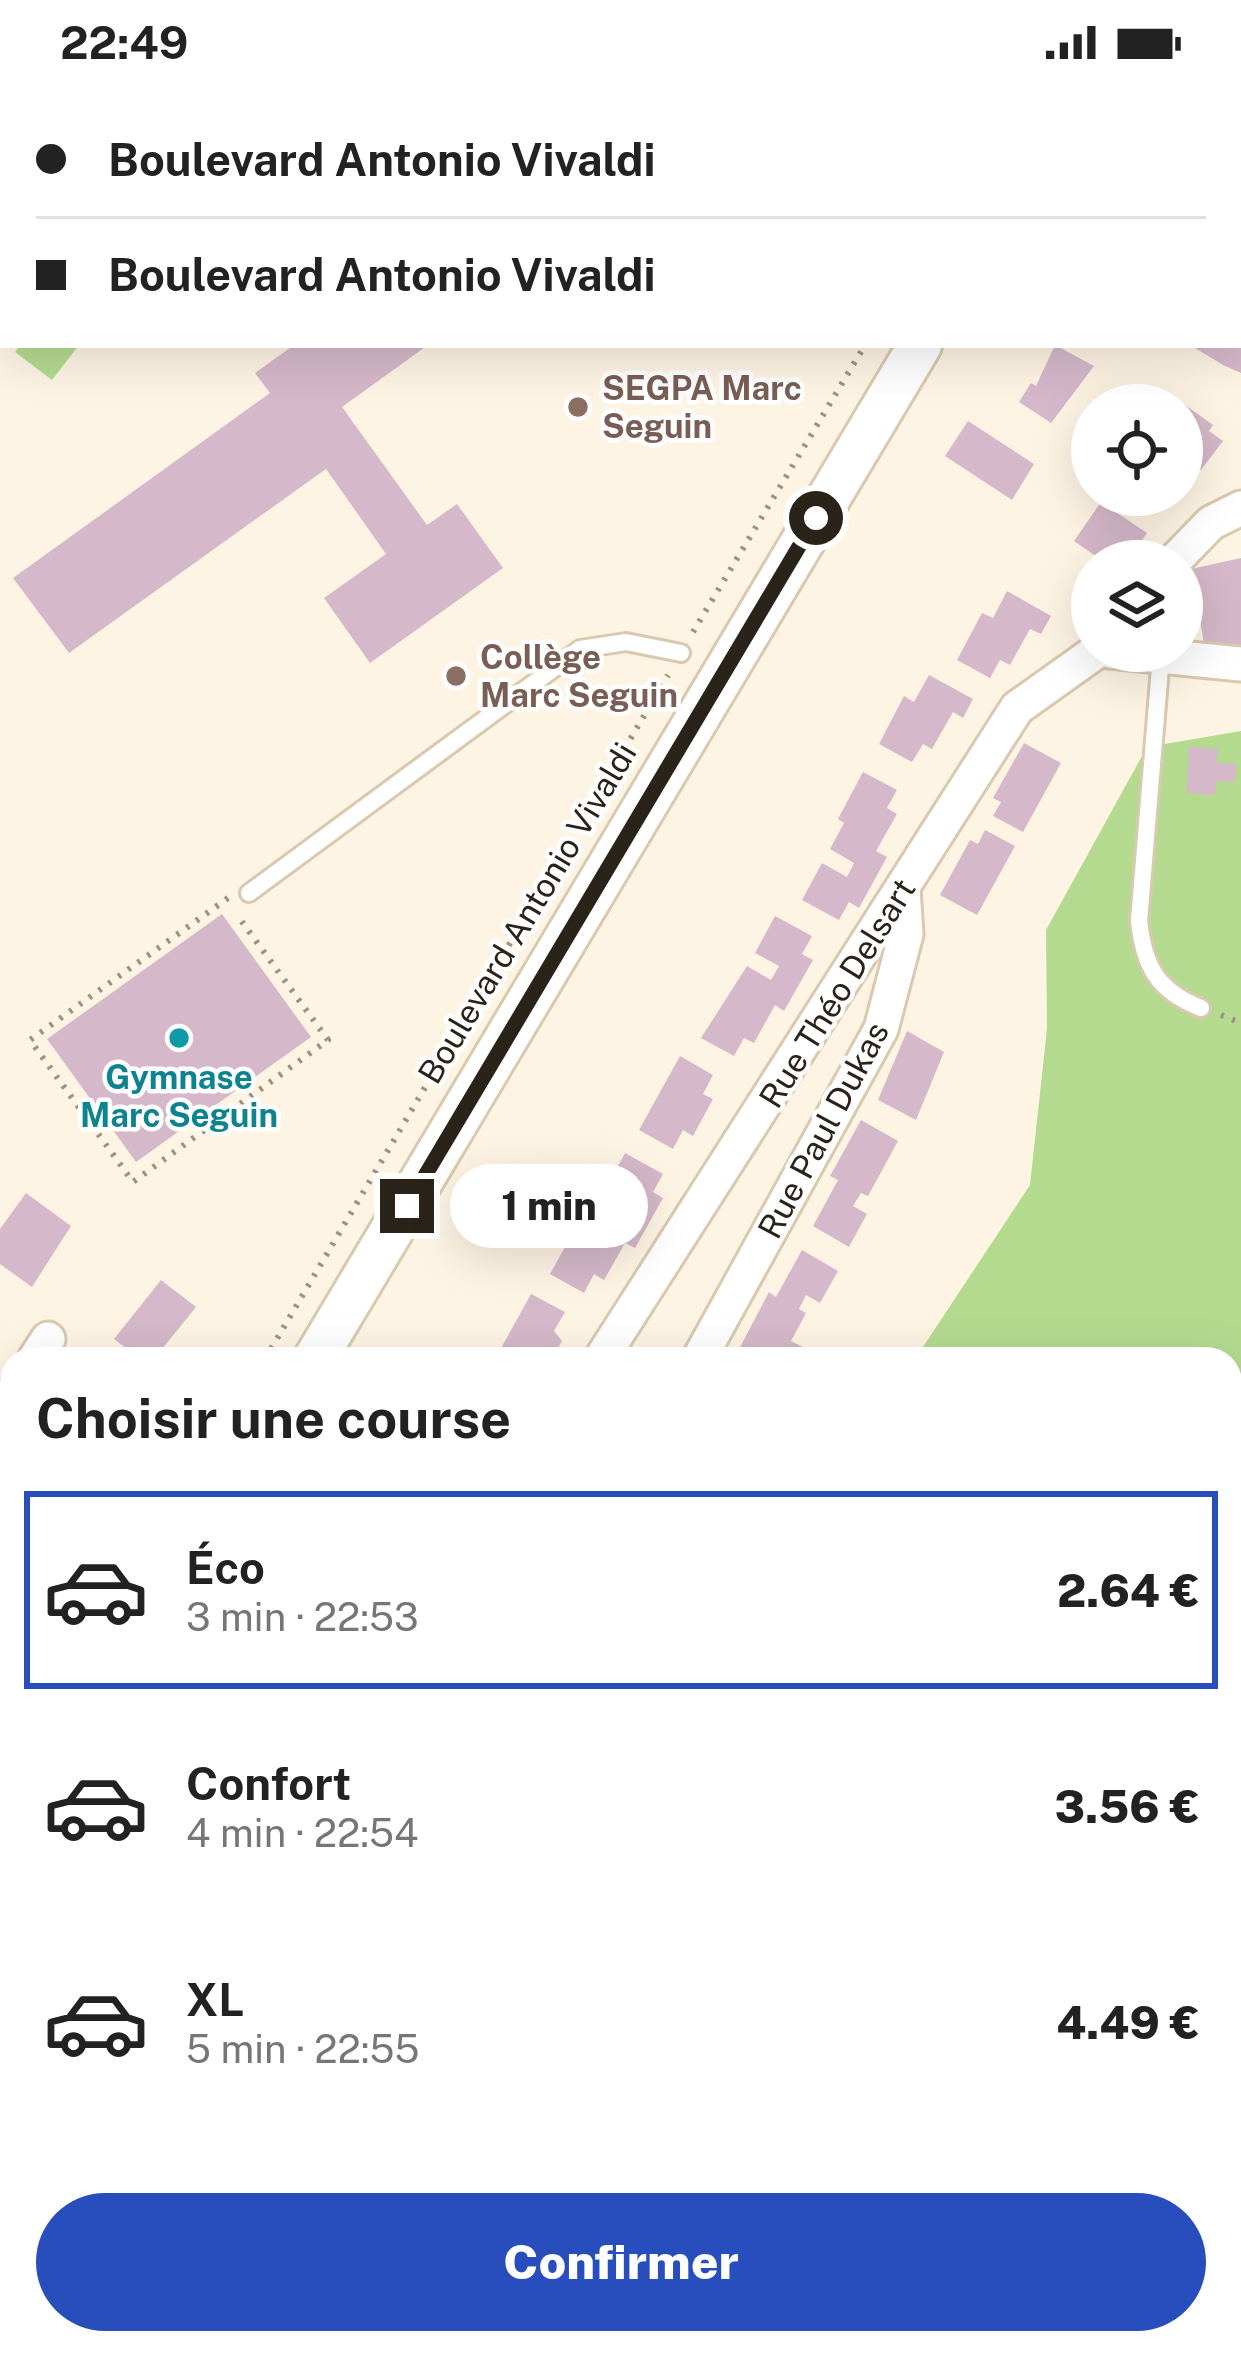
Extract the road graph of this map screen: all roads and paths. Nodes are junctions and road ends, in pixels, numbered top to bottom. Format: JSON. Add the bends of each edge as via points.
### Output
{"nodes":[{"id":1,"x":864,"y":348,"type":"edge"},
{"id":2,"x":918,"y":348,"type":"edge"},
{"id":3,"x":1241,"y":508,"type":"edge"},
{"id":4,"x":1194,"y":540,"type":"edge"},
{"id":5,"x":681,"y":652,"type":"junction"},
{"id":6,"x":1203,"y":660,"type":"edge"},
{"id":7,"x":1241,"y":664,"type":"edge"},
{"id":8,"x":1071,"y":670,"type":"edge"},
{"id":9,"x":1160,"y":672,"type":"edge"},
{"id":10,"x":903,"y":888,"type":"junction"},
{"id":11,"x":249,"y":893,"type":"joint"},
{"id":12,"x":225,"y":898,"type":"junction"},
{"id":13,"x":1201,"y":1008,"type":"dead end"},
{"id":14,"x":272,"y":1347,"type":"edge"},
{"id":15,"x":322,"y":1347,"type":"edge"},
{"id":16,"x":609,"y":1347,"type":"edge"},
{"id":17,"x":707,"y":1347,"type":"edge"}],
"edges":[{"from":1,"to":5,"type":"path","name":"Boulevard Antonio Vivaldi"},
{"from":2,"to":15,"type":"street","name":"Boulevard Antonio Vivaldi"},
{"from":3,"to":4,"type":"street"},
{"from":5,"to":11,"type":"lane","via":[[626,642],[580,649]]},
{"from":5,"to":14,"type":"path","name":"Boulevard Antonio Vivaldi"},
{"from":6,"to":7,"type":"street"},
{"from":8,"to":10,"type":"street","name":"Rue Théo Delsart","via":[[1017,708]]},
{"from":9,"to":13,"type":"lane","via":[[1138,921],[1143,962],[1161,986]]},
{"from":10,"to":16,"type":"street","name":"Rue Théo Delsart"},
{"from":10,"to":17,"type":"street","name":"Rue Paul Dukas","via":[[906,934],[881,1029]]},
{"from":11,"to":12,"type":"path"},
{"from":12,"to":12,"type":"path","via":[[30,1040],[133,1182],[328,1040]]}]}
